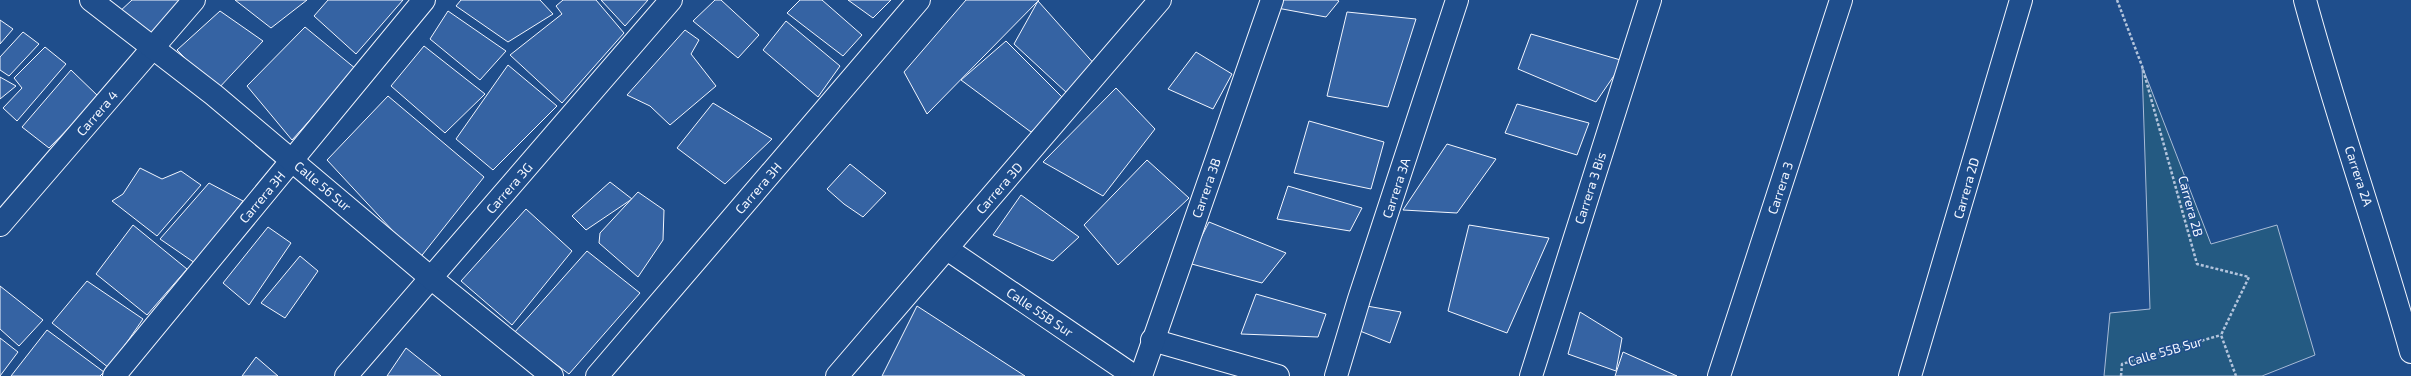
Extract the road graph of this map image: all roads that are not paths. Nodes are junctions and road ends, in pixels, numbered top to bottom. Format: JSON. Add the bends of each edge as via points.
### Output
{"nodes":[{"id":1,"x":90,"y":0,"type":"edge"},
{"id":2,"x":194,"y":0,"type":"edge"},
{"id":3,"x":424,"y":0,"type":"edge"},
{"id":4,"x":671,"y":0,"type":"edge"},
{"id":5,"x":918,"y":0,"type":"edge"},
{"id":6,"x":1160,"y":0,"type":"edge"},
{"id":7,"x":1272,"y":0,"type":"edge"},
{"id":8,"x":1457,"y":0,"type":"edge"},
{"id":9,"x":1650,"y":0,"type":"edge"},
{"id":10,"x":1841,"y":0,"type":"edge"},
{"id":11,"x":2021,"y":0,"type":"edge"},
{"id":12,"x":2305,"y":0,"type":"edge"},
{"id":13,"x":152,"y":48,"type":"junction"},
{"id":14,"x":292,"y":160,"type":"junction"},
{"id":15,"x":0,"y":225,"type":"edge"},
{"id":16,"x":947,"y":249,"type":"junction"},
{"id":17,"x":431,"y":278,"type":"junction"},
{"id":18,"x":1152,"y":340,"type":"junction"},
{"id":19,"x":2411,"y":352,"type":"edge"},
{"id":20,"x":114,"y":376,"type":"edge"},
{"id":21,"x":346,"y":376,"type":"edge"},
{"id":22,"x":552,"y":376,"type":"edge"},
{"id":23,"x":597,"y":376,"type":"edge"},
{"id":24,"x":838,"y":376,"type":"edge"},
{"id":25,"x":1134,"y":376,"type":"edge"},
{"id":26,"x":1141,"y":376,"type":"edge"},
{"id":27,"x":1278,"y":376,"type":"edge"},
{"id":28,"x":1336,"y":376,"type":"edge"},
{"id":29,"x":1531,"y":376,"type":"edge"},
{"id":30,"x":1719,"y":376,"type":"edge"},
{"id":31,"x":1910,"y":376,"type":"edge"}],
"edges":[{"from":1,"to":13,"type":"street","name":"Calle 56 Sur"},
{"from":2,"to":13,"type":"street","name":"Carrera 4"},
{"from":3,"to":14,"type":"street","name":"Carrera 3H"},
{"from":4,"to":17,"type":"street","name":"Carrera 3G"},
{"from":5,"to":23,"type":"street","name":"Carrera 3H"},
{"from":6,"to":16,"type":"street","name":"Carrera 3D"},
{"from":7,"to":18,"type":"street","name":"Carrera 3B"},
{"from":8,"to":28,"type":"street","name":"Carrera 3A"},
{"from":9,"to":29,"type":"street","name":"Carrera 3 Bis"},
{"from":10,"to":30,"type":"street","name":"Carrera 3"},
{"from":11,"to":31,"type":"street","name":"Carrera 2D"},
{"from":12,"to":19,"type":"street","name":"Carrera 2A"},
{"from":13,"to":14,"type":"street","name":"Calle 56 Sur","via":[[214,95]]},
{"from":13,"to":15,"type":"street","name":"Carrera 4"},
{"from":14,"to":17,"type":"street","name":"Calle 56 Sur"},
{"from":14,"to":20,"type":"street","name":"Carrera 3H"},
{"from":16,"to":24,"type":"street","name":"Carrera 3D"},
{"from":16,"to":25,"type":"street","name":"Calle 55B Sur"},
{"from":17,"to":21,"type":"street","name":"Carrera 3G"},
{"from":17,"to":22,"type":"street","name":"Calle 56 Sur"},
{"from":18,"to":26,"type":"street","name":"Carrera 3B"},
{"from":18,"to":27,"type":"street"}]}
